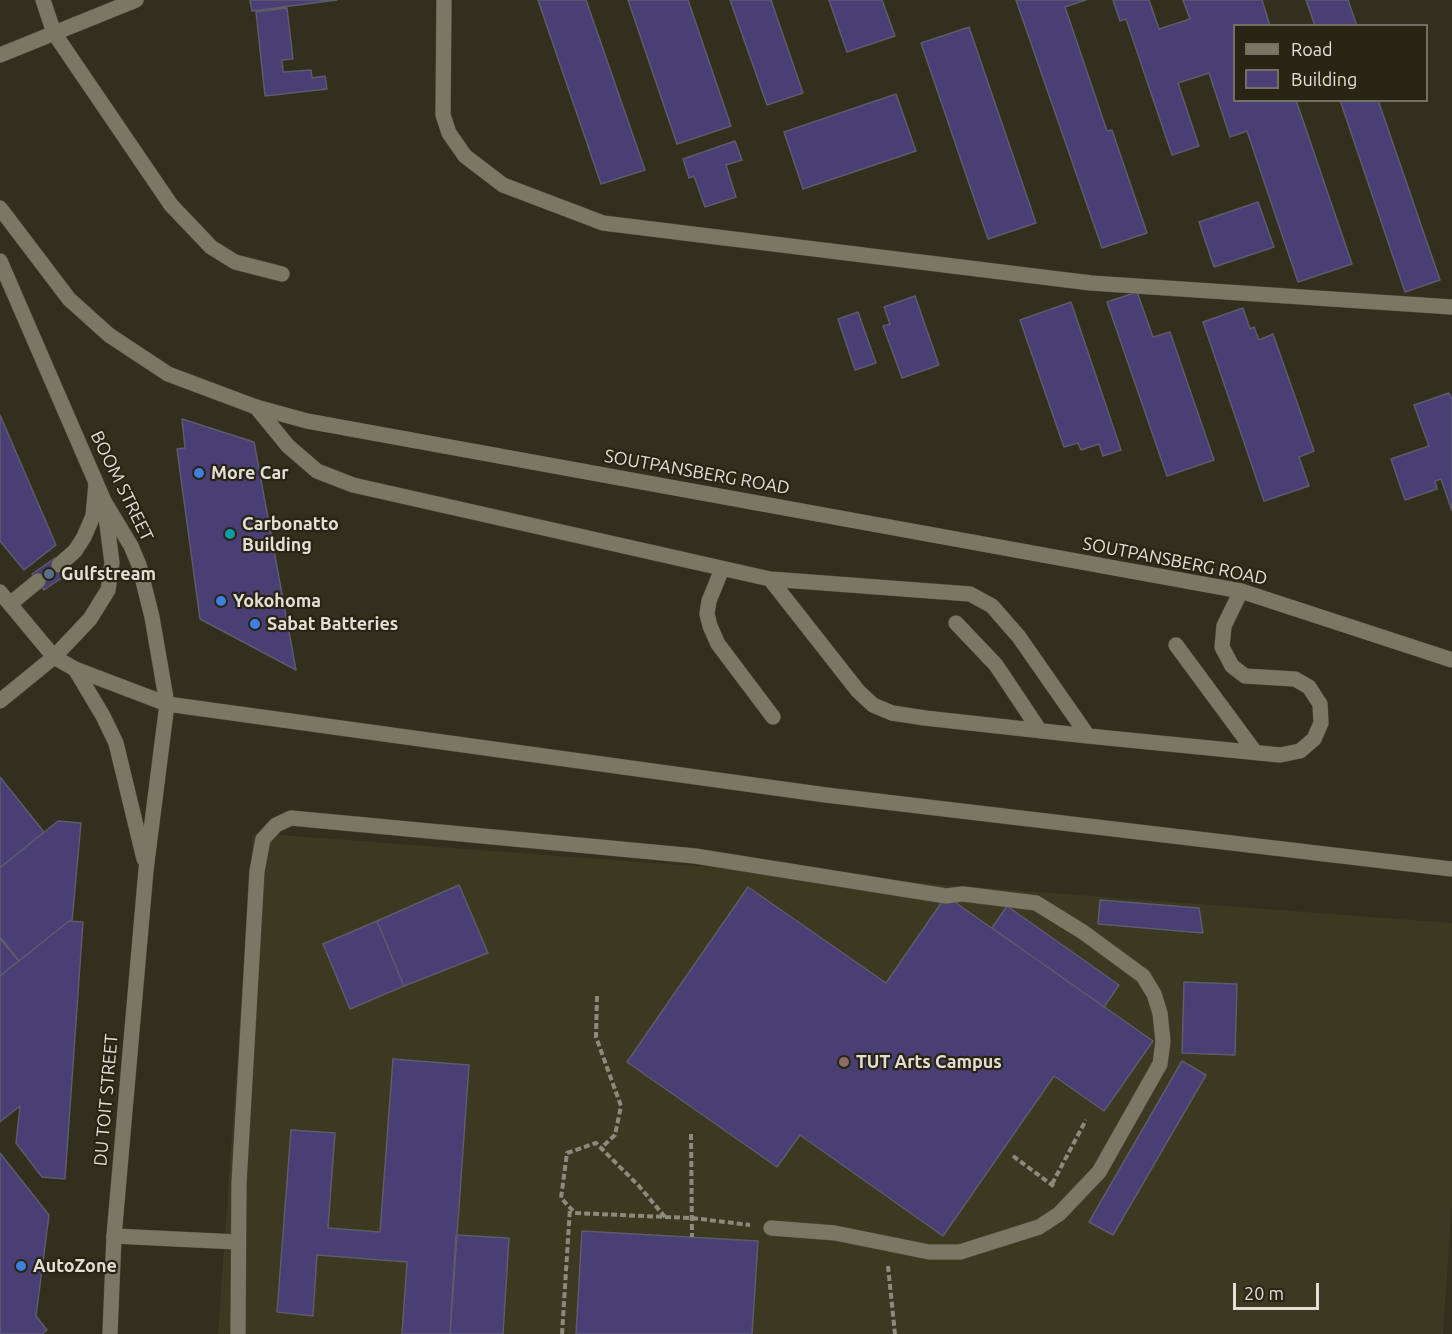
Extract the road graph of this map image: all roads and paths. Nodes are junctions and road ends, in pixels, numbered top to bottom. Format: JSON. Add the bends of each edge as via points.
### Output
{"nodes":[{"id":1,"x":43,"y":0,"type":"edge"},
{"id":2,"x":136,"y":0,"type":"edge"},
{"id":3,"x":444,"y":0,"type":"edge"},
{"id":4,"x":54,"y":33,"type":"junction"},
{"id":5,"x":0,"y":55,"type":"edge"},
{"id":6,"x":0,"y":208,"type":"edge"},
{"id":7,"x":0,"y":261,"type":"edge"},
{"id":8,"x":282,"y":274,"type":"dead end"},
{"id":9,"x":1452,"y":307,"type":"edge"},
{"id":10,"x":256,"y":407,"type":"junction"},
{"id":11,"x":96,"y":483,"type":"junction"},
{"id":12,"x":104,"y":501,"type":"junction"},
{"id":13,"x":59,"y":565,"type":"dead end"},
{"id":14,"x":722,"y":569,"type":"junction"},
{"id":15,"x":770,"y":579,"type":"junction"},
{"id":16,"x":38,"y":581,"type":"dead end"},
{"id":17,"x":1241,"y":591,"type":"junction"},
{"id":18,"x":0,"y":592,"type":"edge"},
{"id":19,"x":10,"y":604,"type":"junction"},
{"id":20,"x":956,"y":623,"type":"dead end"},
{"id":21,"x":1176,"y":645,"type":"dead end"},
{"id":22,"x":54,"y":657,"type":"junction"},
{"id":23,"x":1452,"y":660,"type":"edge"},
{"id":24,"x":75,"y":669,"type":"junction"},
{"id":25,"x":0,"y":701,"type":"edge"},
{"id":26,"x":167,"y":704,"type":"junction"},
{"id":27,"x":773,"y":717,"type":"dead end"},
{"id":28,"x":1040,"y":731,"type":"junction"},
{"id":29,"x":1088,"y":736,"type":"junction"},
{"id":30,"x":1255,"y":752,"type":"junction"},
{"id":31,"x":1452,"y":869,"type":"edge"},
{"id":32,"x":146,"y":870,"type":"junction"},
{"id":33,"x":597,"y":996,"type":"dead end"},
{"id":34,"x":1086,"y":1120,"type":"dead end"},
{"id":35,"x":691,"y":1134,"type":"dead end"},
{"id":36,"x":601,"y":1148,"type":"junction"},
{"id":37,"x":1013,"y":1156,"type":"dead end"},
{"id":38,"x":1052,"y":1184,"type":"junction"},
{"id":39,"x":1073,"y":1202,"type":"junction"},
{"id":40,"x":570,"y":1208,"type":"junction"},
{"id":41,"x":665,"y":1217,"type":"junction"},
{"id":42,"x":692,"y":1218,"type":"junction"},
{"id":43,"x":771,"y":1228,"type":"joint"},
{"id":44,"x":114,"y":1236,"type":"junction"},
{"id":45,"x":692,"y":1237,"type":"dead end"},
{"id":46,"x":237,"y":1242,"type":"junction"},
{"id":47,"x":885,"y":1243,"type":"junction"},
{"id":48,"x":110,"y":1334,"type":"edge"},
{"id":49,"x":238,"y":1334,"type":"edge"},
{"id":50,"x":562,"y":1334,"type":"edge"},
{"id":51,"x":895,"y":1334,"type":"edge"}],
"edges":[{"from":1,"to":4,"type":"main road"},
{"from":2,"to":4,"type":"main road"},
{"from":3,"to":9,"type":"main road","via":[[443,115],[449,134],[465,156],[504,185],[603,223],[1091,283]]},
{"from":4,"to":5,"type":"main road"},
{"from":4,"to":8,"type":"main road","via":[[159,187],[193,229],[234,262]]},
{"from":6,"to":10,"type":"main road","name":"SOUTPANSBERG ROAD","via":[[69,299],[110,335],[168,374]]},
{"from":7,"to":11,"type":"main road","name":"BOOM STREET"},
{"from":10,"to":14,"type":"main road","via":[[288,446],[317,471],[353,485]]},
{"from":10,"to":17,"type":"main road","name":"SOUTPANSBERG ROAD","via":[[307,421]]},
{"from":11,"to":12,"type":"main road","name":"BOOM STREET"},
{"from":11,"to":13,"type":"main road","via":[[93,516],[84,537]]},
{"from":12,"to":22,"type":"main road","via":[[112,563],[108,590],[90,619]]},
{"from":12,"to":26,"type":"main road","name":"BOOM STREET","via":[[139,565]]},
{"from":14,"to":15,"type":"main road"},
{"from":14,"to":27,"type":"main road","via":[[709,601],[710,626],[718,644]]},
{"from":15,"to":28,"type":"main road","via":[[873,705],[892,713]]},
{"from":15,"to":29,"type":"main road","via":[[970,594],[992,606],[1019,637]]},
{"from":16,"to":19,"type":"main road"},
{"from":17,"to":23,"type":"main road","name":"SOUTPANSBERG ROAD"},
{"from":17,"to":30,"type":"main road","via":[[1224,626],[1222,647],[1232,666],[1245,676],[1294,679],[1309,687],[1320,704],[1322,723],[1314,739],[1300,751],[1280,755]]},
{"from":18,"to":19,"type":"main road"},
{"from":19,"to":22,"type":"main road"},
{"from":20,"to":28,"type":"main road","via":[[996,665]]},
{"from":21,"to":30,"type":"main road"},
{"from":22,"to":24,"type":"main road"},
{"from":22,"to":25,"type":"main road"},
{"from":24,"to":26,"type":"main road"},
{"from":24,"to":32,"type":"main road","name":"DU TOIT STREET","via":[[116,742]]},
{"from":26,"to":31,"type":"main road","via":[[826,795]]},
{"from":26,"to":32,"type":"main road","name":"DU TOIT STREET"},
{"from":28,"to":29,"type":"main road"},
{"from":29,"to":30,"type":"main road"},
{"from":32,"to":44,"type":"main road","name":"DU TOIT STREET"},
{"from":33,"to":36,"type":"path","via":[[596,1037],[621,1106],[615,1135]]},
{"from":34,"to":38,"type":"path"},
{"from":35,"to":42,"type":"path"},
{"from":36,"to":40,"type":"path","via":[[596,1143],[567,1153],[561,1198]]},
{"from":36,"to":41,"type":"path"},
{"from":37,"to":38,"type":"path"},
{"from":38,"to":39,"type":"path"},
{"from":39,"to":46,"type":"main road","via":[[1099,1172],[1160,1064],[1160,1013],[1143,976],[1036,903],[963,894],[946,896],[673,854],[291,818],[276,825],[263,839],[257,871]]},
{"from":39,"to":47,"type":"main road","via":[[1039,1227],[960,1252],[929,1252]]},
{"from":40,"to":41,"type":"path","via":[[575,1213]]},
{"from":40,"to":50,"type":"path"},
{"from":41,"to":42,"type":"path"},
{"from":42,"to":43,"type":"path"},
{"from":42,"to":45,"type":"path"},
{"from":43,"to":47,"type":"main road","via":[[835,1233]]},
{"from":44,"to":46,"type":"main road"},
{"from":44,"to":48,"type":"main road","name":"DU TOIT STREET"},
{"from":46,"to":49,"type":"main road"},
{"from":47,"to":51,"type":"path"}]}
